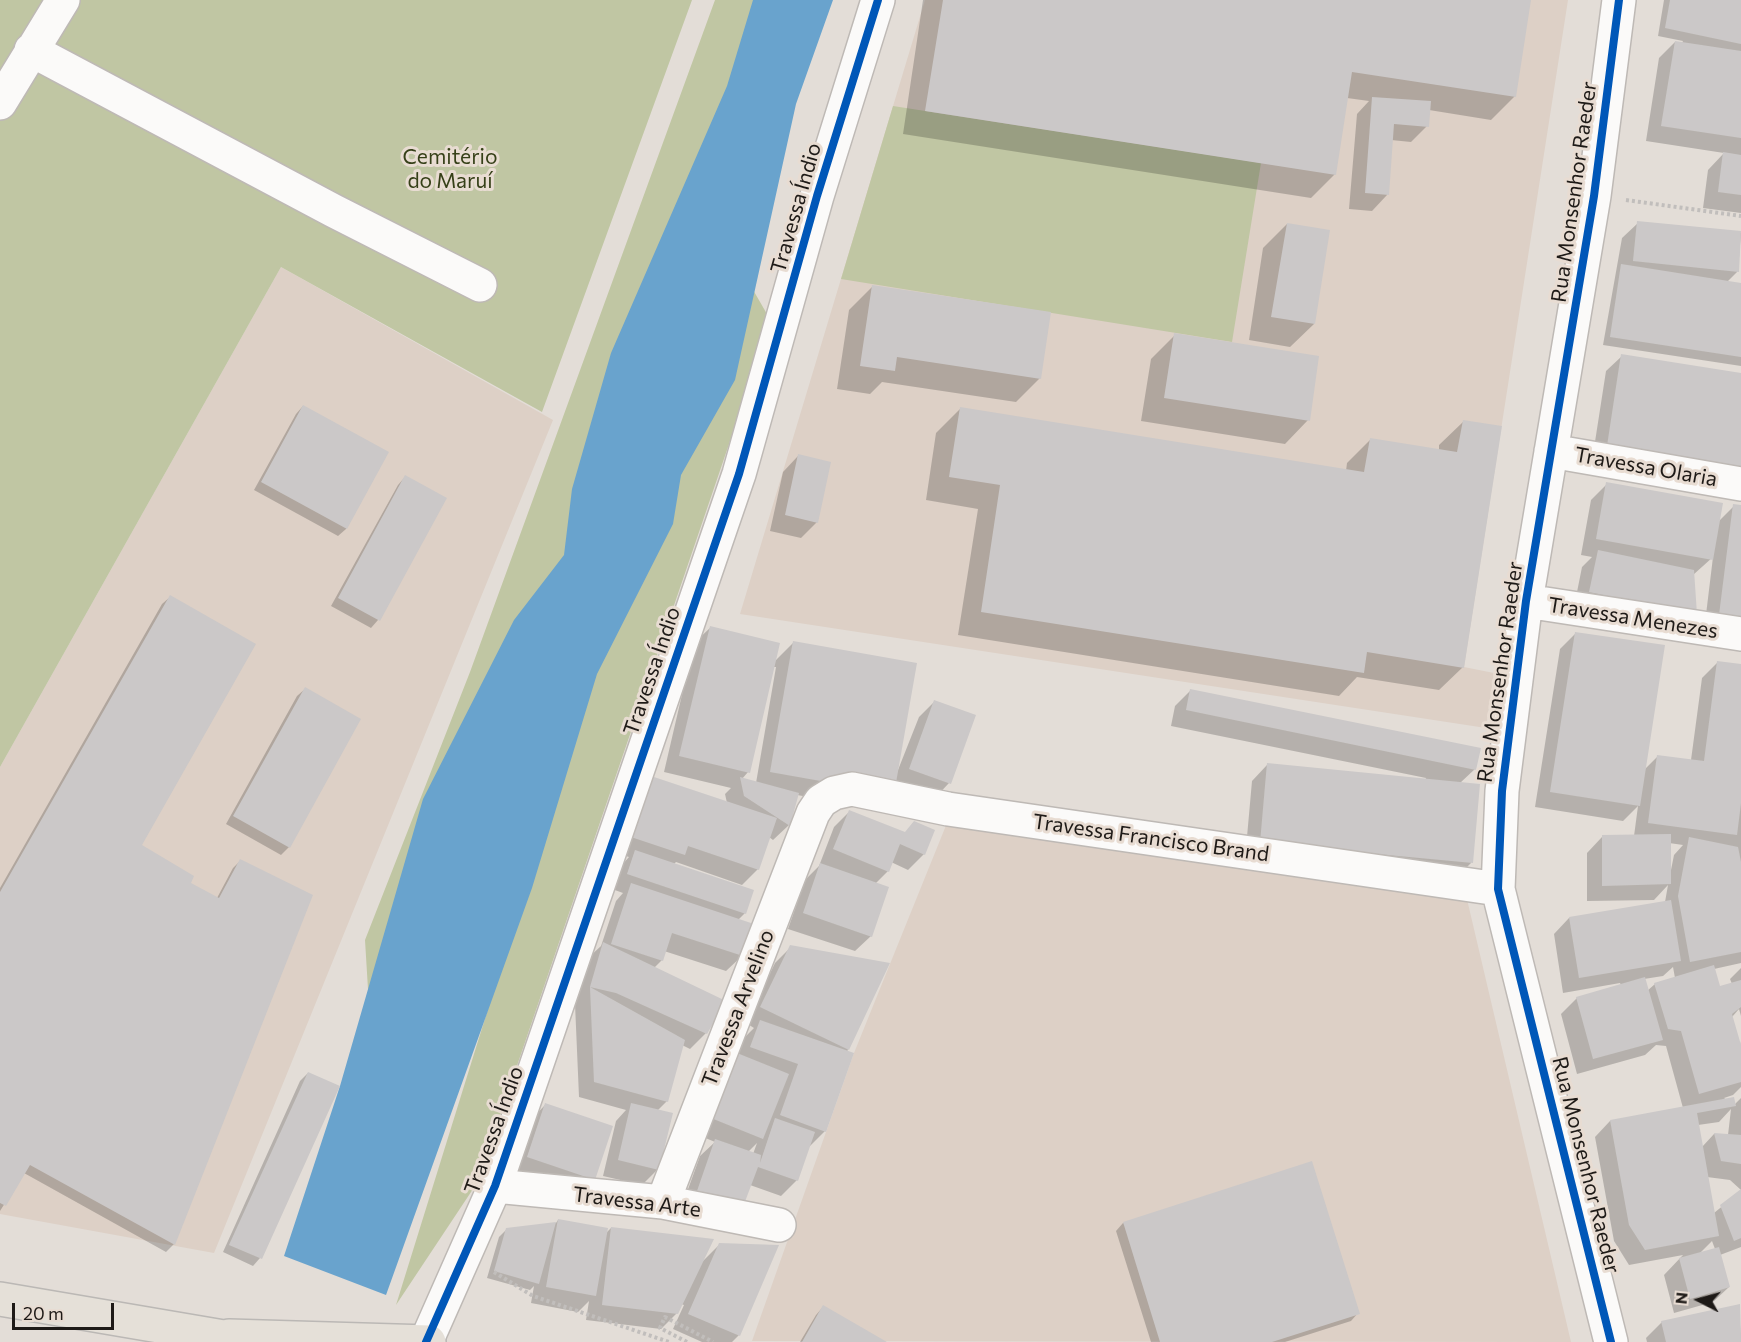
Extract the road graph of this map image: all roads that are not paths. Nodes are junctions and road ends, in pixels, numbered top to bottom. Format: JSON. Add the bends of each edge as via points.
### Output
{"nodes":[{"id":1,"x":63,"y":0,"type":"edge"},
{"id":2,"x":878,"y":0,"type":"edge"},
{"id":3,"x":1619,"y":0,"type":"edge"},
{"id":4,"x":31,"y":50,"type":"junction"},
{"id":5,"x":0,"y":103,"type":"edge"},
{"id":6,"x":480,"y":285,"type":"dead end"},
{"id":7,"x":1551,"y":452,"type":"junction"},
{"id":8,"x":1741,"y":483,"type":"edge"},
{"id":9,"x":1526,"y":602,"type":"junction"},
{"id":10,"x":1741,"y":634,"type":"edge"},
{"id":11,"x":813,"y":813,"type":"joint"},
{"id":12,"x":1498,"y":889,"type":"junction"},
{"id":13,"x":495,"y":1186,"type":"junction"},
{"id":14,"x":663,"y":1202,"type":"junction"},
{"id":15,"x":779,"y":1225,"type":"dead end"},
{"id":16,"x":0,"y":1299,"type":"edge"},
{"id":17,"x":241,"y":1339,"type":"edge"},
{"id":18,"x":427,"y":1342,"type":"edge"},
{"id":19,"x":1611,"y":1342,"type":"edge"}],
"edges":[{"from":1,"to":4,"type":"street"},
{"from":2,"to":13,"type":"street","name":"Travessa Índio","via":[[817,196],[739,474]]},
{"from":3,"to":7,"type":"street","name":"Rua Monsenhor Raeder","via":[[1594,196]]},
{"from":4,"to":5,"type":"street"},
{"from":4,"to":6,"type":"street"},
{"from":7,"to":8,"type":"street","name":"Travessa Olaria"},
{"from":7,"to":9,"type":"street","name":"Rua Monsenhor Raeder"},
{"from":9,"to":10,"type":"street","name":"Travessa Menezes"},
{"from":9,"to":12,"type":"street","name":"Rua Monsenhor Raeder","via":[[1502,791]]},
{"from":11,"to":12,"type":"street","name":"Travessa Francisco Brand","via":[[827,797],[852,789],[948,809]]},
{"from":11,"to":14,"type":"street","name":"Travessa Arvelino"},
{"from":12,"to":19,"type":"street","name":"Rua Monsenhor Raeder"},
{"from":13,"to":14,"type":"street","name":"Travessa Arte"},
{"from":13,"to":18,"type":"street","name":"Travessa Índio"},
{"from":14,"to":15,"type":"street","name":"Travessa Arte"},
{"from":16,"to":17,"type":"highway"},
{"from":17,"to":18,"type":"highway"}]}
